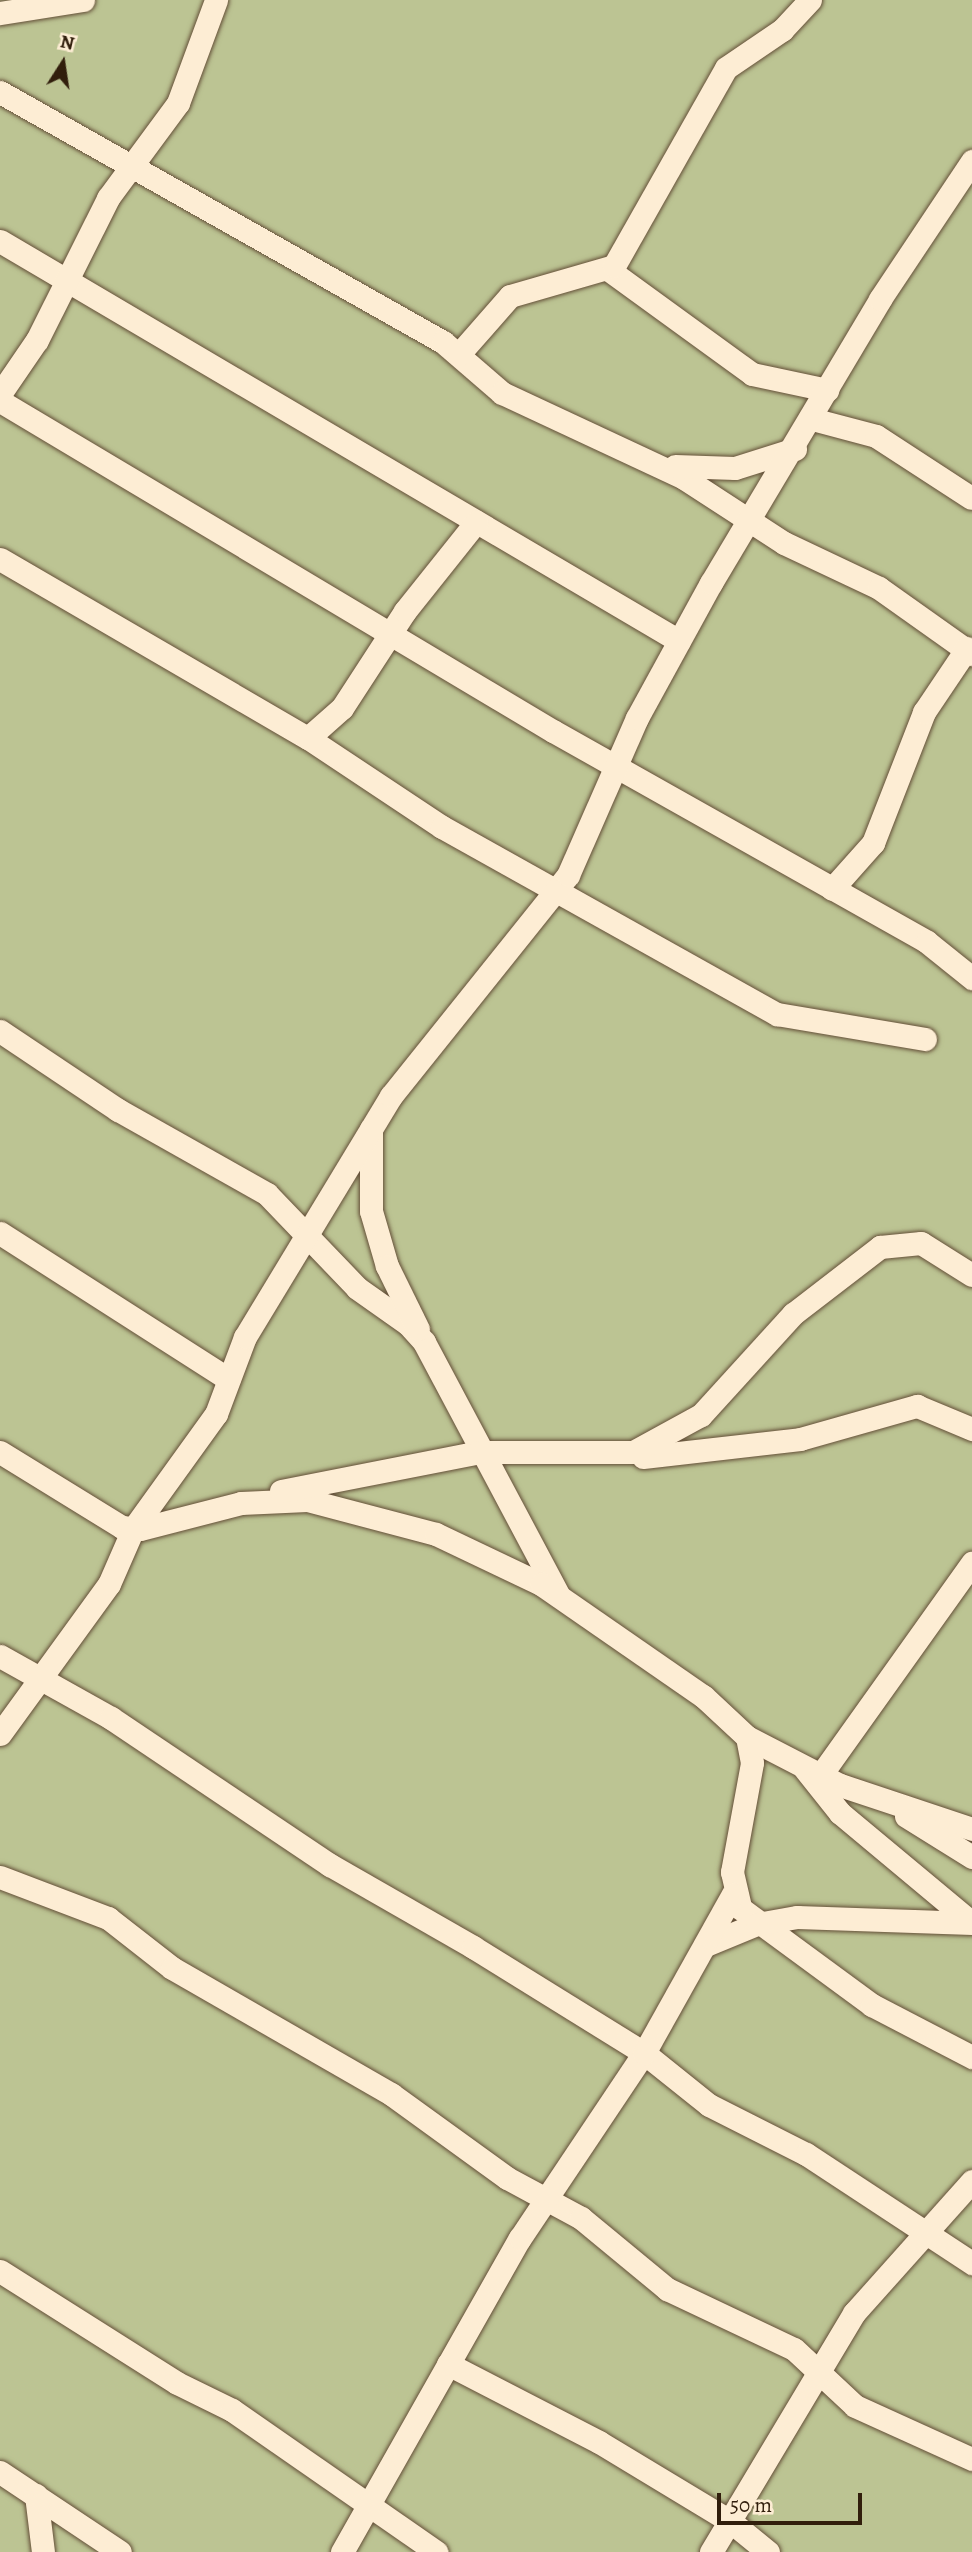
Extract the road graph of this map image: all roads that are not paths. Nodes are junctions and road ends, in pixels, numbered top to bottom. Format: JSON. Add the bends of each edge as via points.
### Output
{"nodes":[{"id":1,"x":83,"y":0,"type":"edge"},
{"id":2,"x":216,"y":0,"type":"edge"},
{"id":3,"x":810,"y":0,"type":"edge"},
{"id":4,"x":0,"y":13,"type":"edge"},
{"id":5,"x":0,"y":92,"type":"edge"},
{"id":6,"x":972,"y":161,"type":"edge"},
{"id":7,"x":133,"y":163,"type":"junction"},
{"id":8,"x":0,"y":241,"type":"edge"},
{"id":9,"x":609,"y":270,"type":"junction"},
{"id":10,"x":65,"y":280,"type":"junction"},
{"id":11,"x":459,"y":354,"type":"junction"},
{"id":12,"x":827,"y":390,"type":"junction"},
{"id":13,"x":0,"y":394,"type":"edge"},
{"id":14,"x":0,"y":401,"type":"edge"},
{"id":15,"x":811,"y":419,"type":"junction"},
{"id":16,"x":795,"y":449,"type":"junction"},
{"id":17,"x":648,"y":460,"type":"junction"},
{"id":18,"x":971,"y":498,"type":"edge"},
{"id":19,"x":752,"y":519,"type":"junction"},
{"id":20,"x":477,"y":522,"type":"junction"},
{"id":21,"x":0,"y":559,"type":"edge"},
{"id":22,"x":392,"y":632,"type":"junction"},
{"id":23,"x":679,"y":641,"type":"junction"},
{"id":24,"x":970,"y":651,"type":"edge"},
{"id":25,"x":308,"y":738,"type":"junction"},
{"id":26,"x":615,"y":766,"type":"junction"},
{"id":27,"x":560,"y":887,"type":"junction"},
{"id":28,"x":832,"y":889,"type":"junction"},
{"id":29,"x":972,"y":978,"type":"edge"},
{"id":30,"x":0,"y":1031,"type":"edge"},
{"id":31,"x":925,"y":1039,"type":"dead end"},
{"id":32,"x":371,"y":1127,"type":"junction"},
{"id":33,"x":0,"y":1233,"type":"edge"},
{"id":34,"x":309,"y":1238,"type":"junction"},
{"id":35,"x":972,"y":1275,"type":"edge"},
{"id":36,"x":424,"y":1342,"type":"junction"},
{"id":37,"x":228,"y":1378,"type":"junction"},
{"id":38,"x":972,"y":1429,"type":"edge"},
{"id":39,"x":0,"y":1452,"type":"edge"},
{"id":40,"x":479,"y":1452,"type":"junction"},
{"id":41,"x":619,"y":1455,"type":"junction"},
{"id":42,"x":241,"y":1503,"type":"junction"},
{"id":43,"x":133,"y":1529,"type":"junction"},
{"id":44,"x":972,"y":1563,"type":"edge"},
{"id":45,"x":559,"y":1595,"type":"junction"},
{"id":46,"x":0,"y":1657,"type":"edge"},
{"id":47,"x":36,"y":1678,"type":"junction"},
{"id":48,"x":0,"y":1734,"type":"edge"},
{"id":49,"x":747,"y":1737,"type":"junction"},
{"id":50,"x":813,"y":1772,"type":"junction"},
{"id":51,"x":887,"y":1802,"type":"junction"},
{"id":52,"x":972,"y":1829,"type":"edge"},
{"id":53,"x":972,"y":1857,"type":"edge"},
{"id":54,"x":0,"y":1877,"type":"edge"},
{"id":55,"x":733,"y":1894,"type":"junction"},
{"id":56,"x":757,"y":1924,"type":"junction"},
{"id":57,"x":708,"y":1944,"type":"junction"},
{"id":58,"x":644,"y":2053,"type":"junction"},
{"id":59,"x":972,"y":2057,"type":"edge"},
{"id":60,"x":972,"y":2181,"type":"edge"},
{"id":61,"x":547,"y":2197,"type":"junction"},
{"id":62,"x":927,"y":2231,"type":"junction"},
{"id":63,"x":972,"y":2263,"type":"edge"},
{"id":64,"x":0,"y":2271,"type":"edge"},
{"id":65,"x":448,"y":2364,"type":"junction"},
{"id":66,"x":818,"y":2374,"type":"junction"},
{"id":67,"x":972,"y":2459,"type":"edge"},
{"id":68,"x":0,"y":2472,"type":"edge"},
{"id":69,"x":36,"y":2495,"type":"junction"},
{"id":70,"x":369,"y":2505,"type":"junction"},
{"id":71,"x":730,"y":2521,"type":"junction"},
{"id":72,"x":43,"y":2552,"type":"edge"},
{"id":73,"x":120,"y":2552,"type":"edge"},
{"id":74,"x":342,"y":2552,"type":"edge"},
{"id":75,"x":436,"y":2552,"type":"edge"},
{"id":76,"x":710,"y":2552,"type":"edge"},
{"id":77,"x":768,"y":2552,"type":"edge"}],
"edges":[{"from":1,"to":4,"type":"street"},
{"from":2,"to":7,"type":"street","via":[[178,103]]},
{"from":3,"to":9,"type":"street","via":[[795,20],[726,68],[700,123],[645,205],[629,247]]},
{"from":5,"to":7,"type":"street"},
{"from":6,"to":12,"type":"street"},
{"from":7,"to":10,"type":"street"},
{"from":7,"to":11,"type":"street"},
{"from":8,"to":10,"type":"street"},
{"from":9,"to":11,"type":"street","via":[[510,296]]},
{"from":9,"to":12,"type":"street","via":[[752,374]]},
{"from":10,"to":13,"type":"street","via":[[37,340]]},
{"from":10,"to":20,"type":"street"},
{"from":11,"to":17,"type":"street","via":[[502,393]]},
{"from":12,"to":15,"type":"street"},
{"from":14,"to":22,"type":"street"},
{"from":15,"to":16,"type":"street"},
{"from":15,"to":18,"type":"street","via":[[876,436]]},
{"from":16,"to":17,"type":"street","via":[[702,471]]},
{"from":16,"to":19,"type":"street"},
{"from":17,"to":19,"type":"street"},
{"from":19,"to":23,"type":"street"},
{"from":19,"to":24,"type":"street","via":[[784,543],[920,612]]},
{"from":20,"to":22,"type":"street"},
{"from":20,"to":23,"type":"street"},
{"from":21,"to":25,"type":"street"},
{"from":22,"to":25,"type":"street","via":[[335,717]]},
{"from":22,"to":26,"type":"street"},
{"from":23,"to":26,"type":"street"},
{"from":24,"to":28,"type":"street","via":[[923,712],[873,843]]},
{"from":25,"to":27,"type":"street","via":[[442,827]]},
{"from":26,"to":27,"type":"street"},
{"from":26,"to":28,"type":"street"},
{"from":27,"to":31,"type":"street","via":[[626,933],[777,1014]]},
{"from":27,"to":32,"type":"street","via":[[418,1057]]},
{"from":28,"to":29,"type":"street","via":[[927,942]]},
{"from":30,"to":34,"type":"street","via":[[118,1110],[236,1173],[286,1210]]},
{"from":32,"to":34,"type":"street"},
{"from":32,"to":36,"type":"street","via":[[374,1224]]},
{"from":33,"to":37,"type":"street"},
{"from":34,"to":36,"type":"street"},
{"from":34,"to":37,"type":"street","via":[[245,1338]]},
{"from":35,"to":41,"type":"street","via":[[921,1243],[880,1247],[793,1314],[701,1416],[666,1439]]},
{"from":36,"to":40,"type":"street"},
{"from":37,"to":43,"type":"street","via":[[203,1435]]},
{"from":38,"to":41,"type":"street","via":[[917,1406],[800,1439]]},
{"from":39,"to":43,"type":"street","via":[[102,1517]]},
{"from":40,"to":41,"type":"street"},
{"from":40,"to":42,"type":"street"},
{"from":40,"to":45,"type":"street"},
{"from":42,"to":43,"type":"street"},
{"from":42,"to":45,"type":"street","via":[[307,1500],[394,1521],[478,1552]]},
{"from":43,"to":47,"type":"street","via":[[109,1584]]},
{"from":44,"to":50,"type":"street"},
{"from":45,"to":49,"type":"street","via":[[703,1696]]},
{"from":46,"to":47,"type":"street"},
{"from":47,"to":48,"type":"street"},
{"from":47,"to":58,"type":"street","via":[[111,1718],[330,1865]]},
{"from":49,"to":50,"type":"street"},
{"from":49,"to":55,"type":"street","via":[[752,1763],[734,1849]]},
{"from":50,"to":51,"type":"street"},
{"from":50,"to":56,"type":"street","via":[[840,1813],[972,1923],[831,1915]]},
{"from":51,"to":52,"type":"street"},
{"from":51,"to":53,"type":"street"},
{"from":54,"to":61,"type":"street","via":[[87,1906],[172,1968],[391,2094],[498,2172]]},
{"from":55,"to":56,"type":"street"},
{"from":55,"to":57,"type":"street"},
{"from":56,"to":57,"type":"street"},
{"from":56,"to":59,"type":"street","via":[[872,2005]]},
{"from":57,"to":58,"type":"street"},
{"from":58,"to":61,"type":"street"},
{"from":58,"to":62,"type":"street","via":[[709,2105],[806,2154]]},
{"from":60,"to":62,"type":"street"},
{"from":61,"to":65,"type":"street"},
{"from":61,"to":66,"type":"street","via":[[667,2289],[794,2348]]},
{"from":62,"to":63,"type":"street"},
{"from":62,"to":66,"type":"street","via":[[868,2293]]},
{"from":64,"to":70,"type":"street","via":[[177,2383],[232,2410]]},
{"from":65,"to":70,"type":"street"},
{"from":65,"to":71,"type":"street","via":[[530,2402]]},
{"from":66,"to":67,"type":"street","via":[[855,2406]]},
{"from":66,"to":71,"type":"street"},
{"from":68,"to":69,"type":"street"},
{"from":69,"to":72,"type":"street"},
{"from":69,"to":73,"type":"street"},
{"from":70,"to":74,"type":"street"},
{"from":70,"to":75,"type":"street"},
{"from":71,"to":76,"type":"street"},
{"from":71,"to":77,"type":"street"}]}
